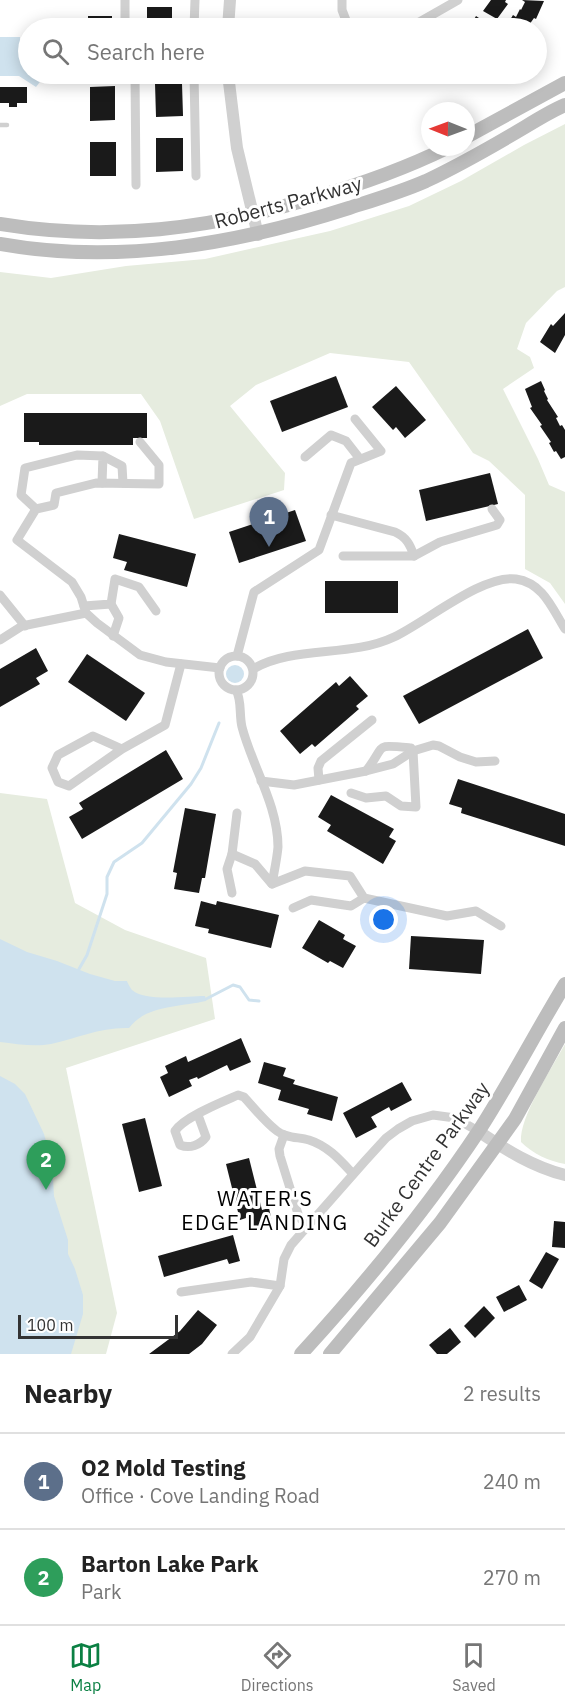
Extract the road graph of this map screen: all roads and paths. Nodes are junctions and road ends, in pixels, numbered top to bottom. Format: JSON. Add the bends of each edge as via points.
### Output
{"nodes":[{"id":1,"x":125,"y":0,"type":"edge"},
{"id":2,"x":195,"y":0,"type":"edge"},
{"id":3,"x":230,"y":0,"type":"edge"},
{"id":4,"x":342,"y":0,"type":"edge"},
{"id":5,"x":458,"y":0,"type":"edge"},
{"id":6,"x":125,"y":18,"type":"edge"},
{"id":7,"x":194,"y":18,"type":"edge"},
{"id":8,"x":229,"y":18,"type":"edge"},
{"id":9,"x":345,"y":18,"type":"edge"},
{"id":10,"x":426,"y":18,"type":"edge"},
{"id":11,"x":565,"y":83,"type":"edge"},
{"id":12,"x":135,"y":84,"type":"edge"},
{"id":13,"x":194,"y":84,"type":"edge"},
{"id":14,"x":229,"y":84,"type":"edge"},
{"id":15,"x":565,"y":105,"type":"edge"},
{"id":16,"x":0,"y":125,"type":"edge"},
{"id":17,"x":7,"y":125,"type":"dead end"},
{"id":18,"x":475,"y":132,"type":"edge"},
{"id":19,"x":430,"y":156,"type":"edge"},
{"id":20,"x":196,"y":176,"type":"dead end"},
{"id":21,"x":136,"y":185,"type":"dead end"},
{"id":22,"x":252,"y":215,"type":"junction"},
{"id":23,"x":0,"y":224,"type":"edge"},
{"id":24,"x":258,"y":235,"type":"junction"},
{"id":25,"x":0,"y":244,"type":"edge"},
{"id":26,"x":355,"y":419,"type":"dead end"},
{"id":27,"x":140,"y":442,"type":"dead end"},
{"id":28,"x":103,"y":456,"type":"junction"},
{"id":29,"x":304,"y":457,"type":"dead end"},
{"id":30,"x":360,"y":459,"type":"junction"},
{"id":31,"x":102,"y":483,"type":"junction"},
{"id":32,"x":123,"y":483,"type":"junction"},
{"id":33,"x":36,"y":509,"type":"junction"},
{"id":34,"x":492,"y":509,"type":"dead end"},
{"id":35,"x":331,"y":515,"type":"junction"},
{"id":36,"x":343,"y":556,"type":"dead end"},
{"id":37,"x":414,"y":556,"type":"junction"},
{"id":38,"x":0,"y":595,"type":"edge"},
{"id":39,"x":111,"y":604,"type":"junction"},
{"id":40,"x":85,"y":609,"type":"junction"},
{"id":41,"x":156,"y":611,"type":"dead end"},
{"id":42,"x":25,"y":626,"type":"junction"},
{"id":43,"x":565,"y":629,"type":"edge"},
{"id":44,"x":113,"y":636,"type":"junction"},
{"id":45,"x":0,"y":640,"type":"edge"},
{"id":46,"x":237,"y":657,"type":"junction"},
{"id":47,"x":181,"y":664,"type":"junction"},
{"id":48,"x":220,"y":668,"type":"junction"},
{"id":49,"x":253,"y":669,"type":"junction"},
{"id":50,"x":236,"y":690,"type":"junction"},
{"id":51,"x":372,"y":720,"type":"dead end"},
{"id":52,"x":122,"y":749,"type":"junction"},
{"id":53,"x":413,"y":751,"type":"junction"},
{"id":54,"x":495,"y":761,"type":"dead end"},
{"id":55,"x":366,"y":771,"type":"junction"},
{"id":56,"x":319,"y":780,"type":"junction"},
{"id":57,"x":261,"y":781,"type":"junction"},
{"id":58,"x":351,"y":793,"type":"dead end"},
{"id":59,"x":237,"y":813,"type":"dead end"},
{"id":60,"x":232,"y":854,"type":"junction"},
{"id":61,"x":272,"y":884,"type":"junction"},
{"id":62,"x":232,"y":893,"type":"dead end"},
{"id":63,"x":364,"y":898,"type":"junction"},
{"id":64,"x":293,"y":908,"type":"dead end"},
{"id":65,"x":501,"y":926,"type":"dead end"},
{"id":66,"x":565,"y":984,"type":"edge"},
{"id":67,"x":565,"y":1028,"type":"edge"},
{"id":68,"x":198,"y":1115,"type":"dead end"},
{"id":69,"x":478,"y":1131,"type":"junction"},
{"id":70,"x":284,"y":1135,"type":"junction"},
{"id":71,"x":496,"y":1143,"type":"junction"},
{"id":72,"x":353,"y":1174,"type":"junction"},
{"id":73,"x":565,"y":1175,"type":"edge"},
{"id":74,"x":308,"y":1226,"type":"junction"},
{"id":75,"x":280,"y":1286,"type":"junction"},
{"id":76,"x":181,"y":1292,"type":"dead end"},
{"id":77,"x":232,"y":1354,"type":"edge"},
{"id":78,"x":301,"y":1354,"type":"edge"},
{"id":79,"x":330,"y":1354,"type":"edge"}],
"edges":[{"from":1,"to":6,"type":"street"},
{"from":2,"to":7,"type":"street"},
{"from":3,"to":8,"type":"street"},
{"from":4,"to":9,"type":"street"},
{"from":5,"to":10,"type":"street"},
{"from":11,"to":18,"type":"main road"},
{"from":12,"to":21,"type":"street"},
{"from":13,"to":20,"type":"street"},
{"from":14,"to":22,"type":"street","via":[[237,148]]},
{"from":15,"to":24,"type":"main road","name":"Roberts Parkway","via":[[424,181]]},
{"from":16,"to":17,"type":"lane"},
{"from":19,"to":22,"type":"main road","name":"Roberts Parkway","via":[[374,179]]},
{"from":22,"to":23,"type":"main road","name":"Roberts Parkway","via":[[211,224],[120,232]]},
{"from":22,"to":24,"type":"street"},
{"from":24,"to":25,"type":"main road","name":"Roberts Parkway","via":[[179,248],[122,252]]},
{"from":26,"to":30,"type":"street","via":[[381,451]]},
{"from":27,"to":32,"type":"street","via":[[159,465],[159,484]]},
{"from":28,"to":31,"type":"street"},
{"from":28,"to":32,"type":"street","via":[[122,466]]},
{"from":28,"to":33,"type":"street","via":[[77,455],[25,468],[21,495]]},
{"from":29,"to":30,"type":"street","via":[[331,435],[346,441]]},
{"from":30,"to":35,"type":"street","via":[[351,463]]},
{"from":31,"to":32,"type":"street"},
{"from":31,"to":33,"type":"street","via":[[56,492],[54,505]]},
{"from":33,"to":40,"type":"street","via":[[17,540],[72,582]]},
{"from":34,"to":37,"type":"street","via":[[500,520],[497,525],[440,542]]},
{"from":35,"to":37,"type":"street","via":[[395,532],[409,543]]},
{"from":35,"to":46,"type":"street","via":[[319,550],[254,592]]},
{"from":36,"to":37,"type":"street"},
{"from":38,"to":42,"type":"street"},
{"from":39,"to":40,"type":"street"},
{"from":39,"to":41,"type":"street","via":[[115,579],[138,586]]},
{"from":39,"to":44,"type":"street","via":[[119,618]]},
{"from":40,"to":42,"type":"street"},
{"from":40,"to":44,"type":"street"},
{"from":42,"to":45,"type":"street"},
{"from":43,"to":49,"type":"street","via":[[544,594],[525,582],[504,579],[486,583],[377,644],[297,656]]},
{"from":44,"to":47,"type":"street","via":[[140,655]]},
{"from":46,"to":48,"type":"street","via":[[227,659]]},
{"from":46,"to":49,"type":"street","via":[[247,660]]},
{"from":47,"to":48,"type":"street"},
{"from":47,"to":52,"type":"street","via":[[165,725]]},
{"from":48,"to":50,"type":"street","via":[[224,685]]},
{"from":49,"to":50,"type":"street","via":[[250,684]]},
{"from":50,"to":57,"type":"street","via":[[242,726]]},
{"from":51,"to":56,"type":"street","via":[[321,761]]},
{"from":52,"to":52,"type":"street","via":[[93,736],[58,755],[52,768],[58,782],[69,786]]},
{"from":53,"to":54,"type":"street","via":[[433,745],[476,762]]},
{"from":53,"to":55,"type":"street","via":[[393,764]]},
{"from":53,"to":55,"type":"street","via":[[385,746]]},
{"from":53,"to":58,"type":"street","via":[[416,807],[401,806],[386,796],[366,798]]},
{"from":55,"to":56,"type":"street"},
{"from":56,"to":57,"type":"street","via":[[294,785]]},
{"from":57,"to":61,"type":"street","via":[[271,808],[278,848]]},
{"from":59,"to":60,"type":"street"},
{"from":60,"to":61,"type":"street","via":[[255,864]]},
{"from":60,"to":62,"type":"street","via":[[227,869]]},
{"from":61,"to":63,"type":"street","via":[[305,871],[350,876]]},
{"from":63,"to":64,"type":"street","via":[[351,906],[311,900]]},
{"from":63,"to":65,"type":"street","via":[[447,916],[476,911]]},
{"from":66,"to":69,"type":"main road","name":"Burke Centre Parkway"},
{"from":67,"to":71,"type":"main road","via":[[515,1119]]},
{"from":68,"to":70,"type":"street","via":[[238,1095]]},
{"from":69,"to":71,"type":"street"},
{"from":69,"to":72,"type":"street","via":[[455,1118],[422,1117],[386,1138]]},
{"from":69,"to":78,"type":"main road","name":"Burke Centre Parkway","via":[[404,1234]]},
{"from":70,"to":72,"type":"street","via":[[321,1145]]},
{"from":70,"to":74,"type":"street","via":[[280,1156],[299,1217]]},
{"from":71,"to":73,"type":"street","via":[[538,1167]]},
{"from":71,"to":79,"type":"main road","via":[[440,1223]]},
{"from":72,"to":74,"type":"street"},
{"from":74,"to":75,"type":"street","via":[[288,1251]]},
{"from":75,"to":76,"type":"street","via":[[251,1282]]},
{"from":75,"to":77,"type":"street","via":[[250,1337]]}]}
